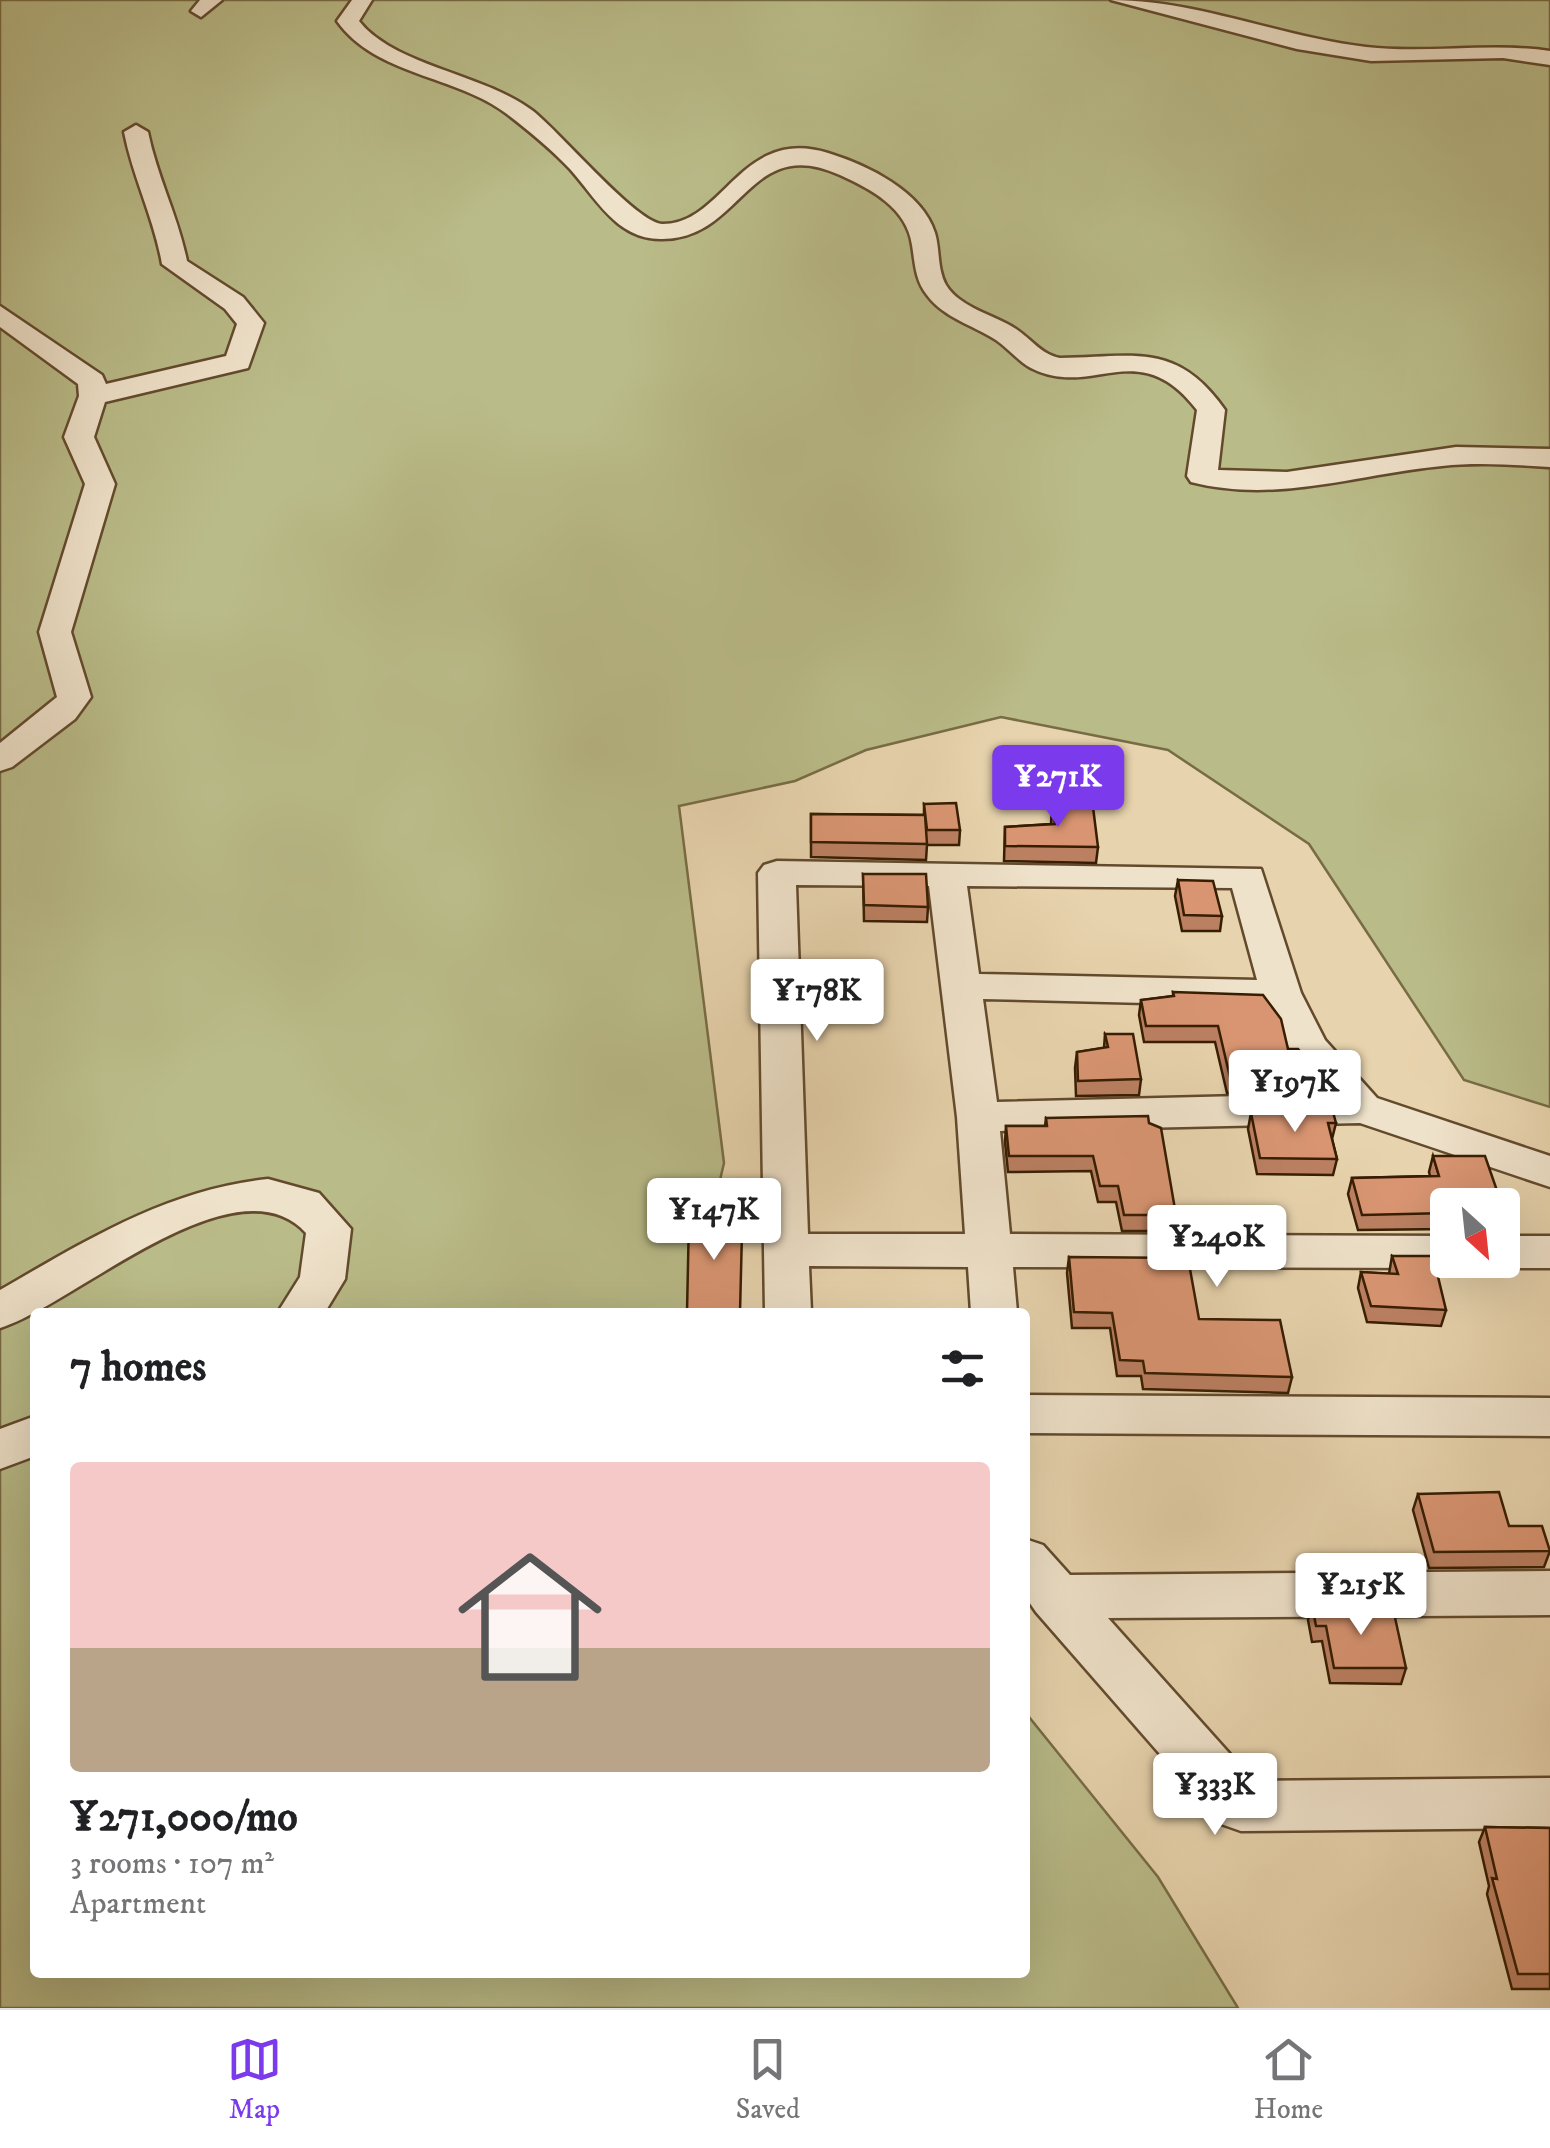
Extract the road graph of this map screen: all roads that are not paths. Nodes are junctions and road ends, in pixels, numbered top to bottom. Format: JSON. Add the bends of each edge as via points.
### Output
{"nodes":[{"id":1,"x":362,"y":0,"type":"edge"},
{"id":2,"x":1121,"y":0,"type":"edge"},
{"id":3,"x":1550,"y":58,"type":"edge"},
{"id":4,"x":136,"y":132,"type":"dead end"},
{"id":5,"x":0,"y":314,"type":"edge"},
{"id":6,"x":93,"y":396,"type":"junction"},
{"id":7,"x":1550,"y":458,"type":"edge"},
{"id":8,"x":0,"y":760,"type":"edge"},
{"id":9,"x":947,"y":876,"type":"junction"},
{"id":10,"x":960,"y":986,"type":"junction"},
{"id":11,"x":1280,"y":992,"type":"junction"},
{"id":12,"x":1362,"y":1108,"type":"junction"},
{"id":13,"x":978,"y":1117,"type":"junction"},
{"id":14,"x":1550,"y":1172,"type":"edge"},
{"id":15,"x":788,"y":1250,"type":"junction"},
{"id":16,"x":986,"y":1252,"type":"junction"},
{"id":17,"x":1430,"y":1252,"type":"edge"},
{"id":18,"x":1520,"y":1252,"type":"edge"},
{"id":19,"x":1550,"y":1252,"type":"edge"},
{"id":20,"x":304,"y":1308,"type":"edge"},
{"id":21,"x":788,"y":1308,"type":"edge"},
{"id":22,"x":993,"y":1308,"type":"edge"},
{"id":23,"x":0,"y":1311,"type":"edge"},
{"id":24,"x":1030,"y":1414,"type":"edge"},
{"id":25,"x":1550,"y":1417,"type":"edge"},
{"id":26,"x":30,"y":1437,"type":"edge"},
{"id":27,"x":0,"y":1450,"type":"edge"},
{"id":28,"x":1039,"y":1578,"type":"edge"},
{"id":29,"x":1550,"y":1593,"type":"edge"},
{"id":30,"x":1550,"y":1803,"type":"edge"}],
"edges":[{"from":1,"to":7,"type":"street","via":[[348,21],[362,40],[493,94],[573,158],[609,204],[642,228],[682,230],[778,160],[819,158],[875,185],[919,224],[934,287],[1033,358],[1052,367],[1126,360],[1158,365],[1194,385],[1210,410],[1202,476],[1292,482],[1428,458]]},
{"from":2,"to":3,"type":"street","via":[[1371,54],[1503,51]]},
{"from":4,"to":6,"type":"street","via":[[175,264],[251,322],[238,362]]},
{"from":5,"to":6,"type":"street","via":[[92,381]]},
{"from":6,"to":8,"type":"street","via":[[79,437],[100,484],[56,632],[74,697]]},
{"from":9,"to":10,"type":"street"},
{"from":9,"to":11,"type":"street","via":[[1248,877]]},
{"from":9,"to":15,"type":"street","via":[[777,873]]},
{"from":10,"to":11,"type":"street"},
{"from":10,"to":13,"type":"street"},
{"from":11,"to":12,"type":"street","via":[[1308,1048]]},
{"from":12,"to":13,"type":"street"},
{"from":12,"to":14,"type":"street"},
{"from":13,"to":16,"type":"street"},
{"from":15,"to":16,"type":"street"},
{"from":15,"to":21,"type":"street"},
{"from":16,"to":17,"type":"street"},
{"from":16,"to":22,"type":"street"},
{"from":18,"to":19,"type":"street"},
{"from":20,"to":23,"type":"street","via":[[322,1279],[329,1229],[300,1202],[266,1196],[186,1209]]},
{"from":24,"to":25,"type":"street"},
{"from":26,"to":27,"type":"street"},
{"from":28,"to":29,"type":"street"},
{"from":28,"to":30,"type":"street","via":[[1241,1806]]}]}
